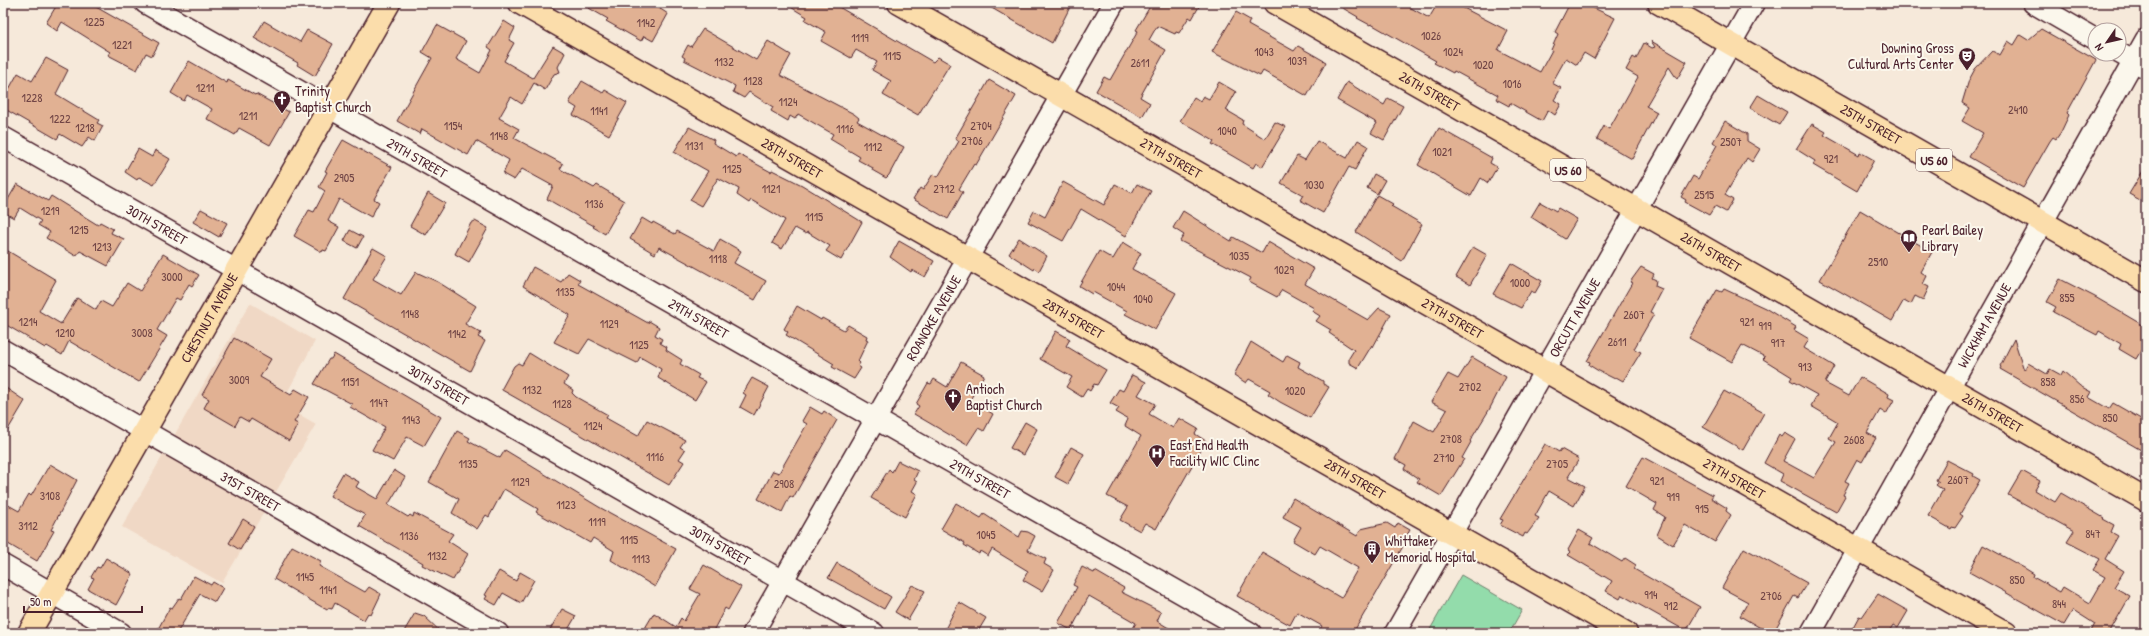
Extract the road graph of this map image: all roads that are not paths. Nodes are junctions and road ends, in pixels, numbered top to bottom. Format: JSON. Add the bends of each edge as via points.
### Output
{"nodes":[{"id":1,"x":145,"y":3,"type":"edge"},
{"id":2,"x":389,"y":3,"type":"edge"},
{"id":3,"x":520,"y":3,"type":"edge"},
{"id":4,"x":899,"y":3,"type":"edge"},
{"id":5,"x":1114,"y":3,"type":"edge"},
{"id":6,"x":1275,"y":3,"type":"edge"},
{"id":7,"x":1659,"y":3,"type":"edge"},
{"id":8,"x":1754,"y":3,"type":"edge"},
{"id":9,"x":2033,"y":3,"type":"edge"},
{"id":10,"x":2087,"y":34,"type":"edge"},
{"id":11,"x":2146,"y":39,"type":"edge"},
{"id":12,"x":1731,"y":44,"type":"junction"},
{"id":13,"x":2133,"y":60,"type":"edge"},
{"id":14,"x":1062,"y":96,"type":"junction"},
{"id":15,"x":328,"y":108,"type":"junction"},
{"id":16,"x":3,"y":137,"type":"edge"},
{"id":17,"x":1637,"y":209,"type":"junction"},
{"id":18,"x":2044,"y":223,"type":"junction"},
{"id":19,"x":968,"y":258,"type":"junction"},
{"id":20,"x":235,"y":270,"type":"junction"},
{"id":21,"x":2146,"y":281,"type":"edge"},
{"id":22,"x":3,"y":350,"type":"edge"},
{"id":23,"x":1546,"y":371,"type":"junction"},
{"id":24,"x":1950,"y":387,"type":"junction"},
{"id":25,"x":876,"y":419,"type":"junction"},
{"id":26,"x":145,"y":431,"type":"junction"},
{"id":27,"x":2146,"y":500,"type":"edge"},
{"id":28,"x":1452,"y":534,"type":"junction"},
{"id":29,"x":1859,"y":549,"type":"junction"},
{"id":30,"x":3,"y":565,"type":"edge"},
{"id":31,"x":782,"y":581,"type":"junction"},
{"id":32,"x":52,"y":593,"type":"junction"},
{"id":33,"x":29,"y":633,"type":"edge"},
{"id":34,"x":122,"y":633,"type":"edge"},
{"id":35,"x":498,"y":633,"type":"edge"},
{"id":36,"x":753,"y":633,"type":"edge"},
{"id":37,"x":874,"y":633,"type":"edge"},
{"id":38,"x":1251,"y":633,"type":"edge"},
{"id":39,"x":1395,"y":633,"type":"edge"},
{"id":40,"x":1626,"y":633,"type":"edge"},
{"id":41,"x":1811,"y":633,"type":"edge"},
{"id":42,"x":2006,"y":633,"type":"edge"}],
"edges":[{"from":1,"to":15,"type":"street","name":"29TH STREET"},
{"from":2,"to":15,"type":"main road","name":"CHESTNUT AVENUE"},
{"from":3,"to":19,"type":"main road","name":"28TH STREET"},
{"from":4,"to":14,"type":"main road","name":"27TH STREET"},
{"from":5,"to":14,"type":"street","name":"ROANOKE AVENUE"},
{"from":6,"to":17,"type":"main road","name":"26TH STREET","number":"US 60"},
{"from":7,"to":12,"type":"main road","name":"25TH STREET","number":"US 60"},
{"from":8,"to":12,"type":"street","name":"ORCUTT AVENUE"},
{"from":9,"to":10,"type":"street"},
{"from":11,"to":13,"type":"street","name":"WICKHAM AVENUE"},
{"from":12,"to":17,"type":"street","name":"ORCUTT AVENUE"},
{"from":12,"to":18,"type":"main road","name":"25TH STREET","number":"US 60"},
{"from":13,"to":18,"type":"street","name":"WICKHAM AVENUE"},
{"from":14,"to":19,"type":"street","name":"ROANOKE AVENUE"},
{"from":14,"to":23,"type":"main road","name":"27TH STREET"},
{"from":15,"to":20,"type":"main road","name":"CHESTNUT AVENUE"},
{"from":15,"to":25,"type":"street","name":"29TH STREET"},
{"from":16,"to":20,"type":"street","name":"30TH STREET"},
{"from":17,"to":23,"type":"street","name":"ORCUTT AVENUE"},
{"from":17,"to":24,"type":"main road","name":"26TH STREET","number":"US 60"},
{"from":18,"to":21,"type":"main road","name":"25TH STREET","number":"US 60"},
{"from":18,"to":24,"type":"street","name":"WICKHAM AVENUE"},
{"from":19,"to":25,"type":"street","name":"ROANOKE AVENUE"},
{"from":19,"to":28,"type":"main road","name":"28TH STREET"},
{"from":20,"to":26,"type":"main road","name":"CHESTNUT AVENUE"},
{"from":20,"to":31,"type":"street","name":"30TH STREET"},
{"from":22,"to":26,"type":"street","name":"31ST STREET"},
{"from":23,"to":28,"type":"street","name":"ORCUTT AVENUE"},
{"from":23,"to":29,"type":"main road","name":"27TH STREET"},
{"from":24,"to":27,"type":"main road","name":"26TH STREET","number":"US 60"},
{"from":24,"to":29,"type":"street","name":"WICKHAM AVENUE"},
{"from":25,"to":31,"type":"street","name":"ROANOKE AVENUE"},
{"from":25,"to":38,"type":"street","name":"29TH STREET"},
{"from":26,"to":32,"type":"main road","name":"CHESTNUT AVENUE"},
{"from":26,"to":35,"type":"street","name":"31ST STREET"},
{"from":28,"to":39,"type":"street","name":"ORCUTT AVENUE"},
{"from":28,"to":40,"type":"main road","name":"28TH STREET"},
{"from":29,"to":41,"type":"street","name":"WICKHAM AVENUE"},
{"from":29,"to":42,"type":"main road","name":"27TH STREET"},
{"from":30,"to":32,"type":"street"},
{"from":31,"to":36,"type":"street","name":"ROANOKE AVENUE"},
{"from":31,"to":37,"type":"street","name":"30TH STREET"},
{"from":32,"to":33,"type":"main road","name":"CHESTNUT AVENUE"},
{"from":32,"to":34,"type":"street"}]}
